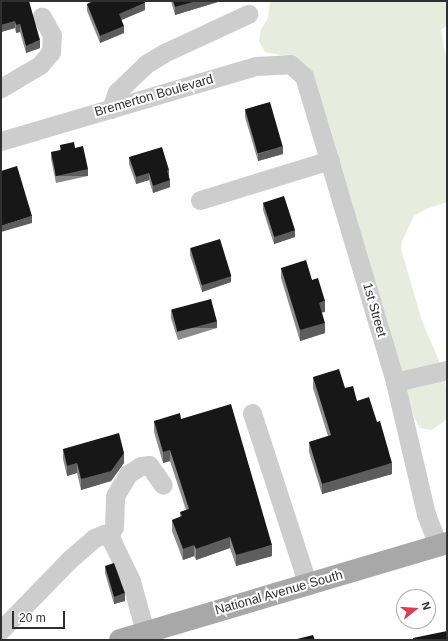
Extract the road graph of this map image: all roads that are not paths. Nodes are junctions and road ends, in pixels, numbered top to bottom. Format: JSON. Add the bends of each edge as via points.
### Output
{"nodes":[{"id":1,"x":248,"y":14,"type":"dead end"},
{"id":2,"x":42,"y":16,"type":"dead end"},
{"id":3,"x":304,"y":76,"type":"joint"},
{"id":4,"x":1,"y":88,"type":"edge"},
{"id":5,"x":111,"y":109,"type":"junction"},
{"id":6,"x":1,"y":141,"type":"edge"},
{"id":7,"x":330,"y":160,"type":"junction"},
{"id":8,"x":200,"y":200,"type":"dead end"},
{"id":9,"x":447,"y":370,"type":"edge"},
{"id":10,"x":395,"y":382,"type":"junction"},
{"id":11,"x":252,"y":413,"type":"dead end"},
{"id":12,"x":163,"y":485,"type":"dead end"},
{"id":13,"x":108,"y":537,"type":"junction"},
{"id":14,"x":442,"y":545,"type":"edge"},
{"id":15,"x":308,"y":585,"type":"junction"},
{"id":16,"x":1,"y":630,"type":"edge"},
{"id":17,"x":145,"y":632,"type":"junction"},
{"id":18,"x":120,"y":640,"type":"edge"}],
"edges":[{"from":1,"to":5,"type":"street","via":[[146,64],[117,92]]},
{"from":2,"to":4,"type":"street","via":[[52,35],[51,52],[40,65]]},
{"from":3,"to":5,"type":"street","name":"Bremerton Boulevard","via":[[290,64],[256,66]]},
{"from":3,"to":7,"type":"street","name":"1st Street"},
{"from":5,"to":6,"type":"street","name":"Bremerton Boulevard"},
{"from":7,"to":8,"type":"street"},
{"from":7,"to":10,"type":"street","name":"1st Street"},
{"from":9,"to":10,"type":"street"},
{"from":10,"to":14,"type":"street","name":"1st Street","via":[[426,514]]},
{"from":11,"to":15,"type":"street"},
{"from":12,"to":13,"type":"street","via":[[149,465],[141,466],[128,474],[116,496],[114,527]]},
{"from":13,"to":16,"type":"street","via":[[104,534],[94,538],[74,555]]},
{"from":13,"to":17,"type":"street","via":[[131,581]]},
{"from":14,"to":15,"type":"main road","name":"National Avenue South"},
{"from":15,"to":17,"type":"main road","name":"National Avenue South"},
{"from":17,"to":18,"type":"main road","name":"National Avenue South"}]}
